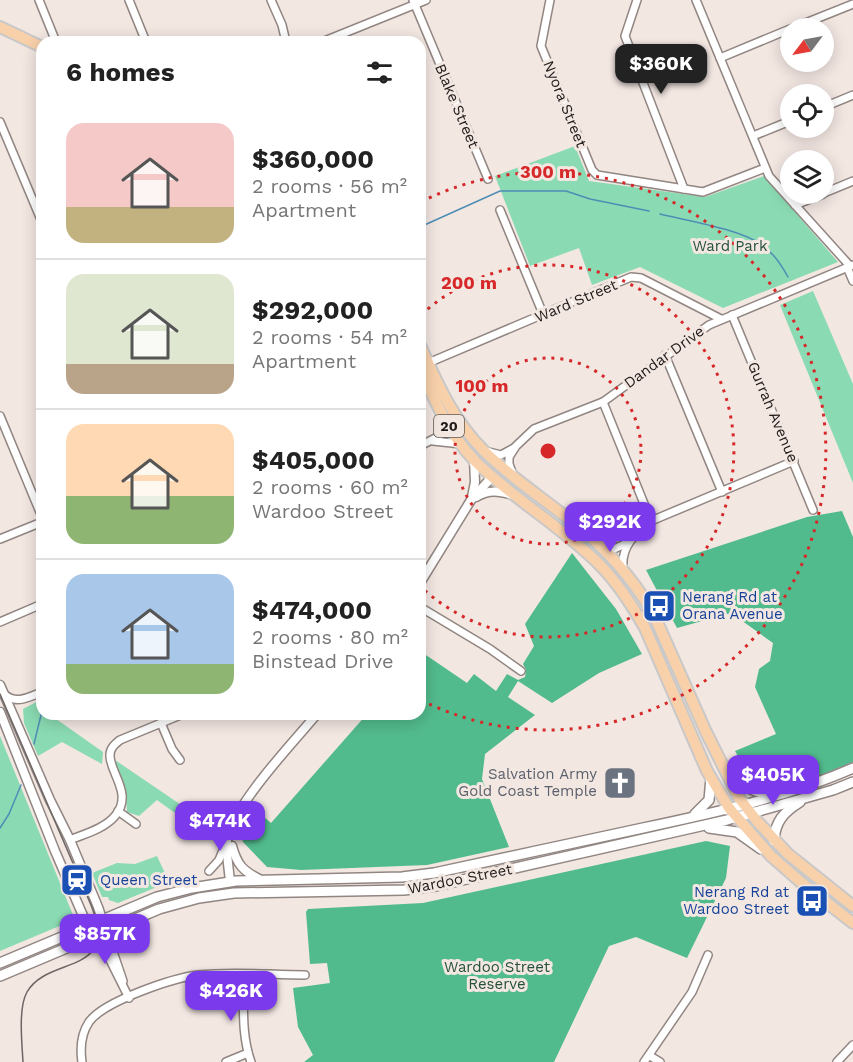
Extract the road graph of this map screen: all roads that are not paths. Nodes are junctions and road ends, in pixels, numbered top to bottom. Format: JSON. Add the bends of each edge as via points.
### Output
{"nodes":[{"id":1,"x":39,"y":0,"type":"edge"},
{"id":2,"x":129,"y":0,"type":"edge"},
{"id":3,"x":271,"y":0,"type":"edge"},
{"id":4,"x":426,"y":0,"type":"edge"},
{"id":5,"x":550,"y":0,"type":"edge"},
{"id":6,"x":637,"y":0,"type":"edge"},
{"id":7,"x":696,"y":0,"type":"edge"},
{"id":8,"x":414,"y":2,"type":"edge"},
{"id":9,"x":853,"y":4,"type":"edge"},
{"id":10,"x":819,"y":18,"type":"edge"},
{"id":11,"x":282,"y":25,"type":"junction"},
{"id":12,"x":0,"y":27,"type":"edge"},
{"id":13,"x":780,"y":34,"type":"edge"},
{"id":14,"x":54,"y":36,"type":"edge"},
{"id":15,"x":144,"y":36,"type":"edge"},
{"id":16,"x":285,"y":36,"type":"edge"},
{"id":17,"x":288,"y":36,"type":"edge"},
{"id":18,"x":336,"y":36,"type":"edge"},
{"id":19,"x":36,"y":44,"type":"edge"},
{"id":20,"x":720,"y":58,"type":"junction"},
{"id":21,"x":853,"y":95,"type":"edge"},
{"id":22,"x":834,"y":103,"type":"edge"},
{"id":23,"x":0,"y":122,"type":"edge"},
{"id":24,"x":780,"y":125,"type":"edge"},
{"id":25,"x":753,"y":136,"type":"junction"},
{"id":26,"x":765,"y":168,"type":"junction"},
{"id":27,"x":488,"y":179,"type":"dead end"},
{"id":28,"x":853,"y":181,"type":"edge"},
{"id":29,"x":684,"y":189,"type":"junction"},
{"id":30,"x":834,"y":189,"type":"edge"},
{"id":31,"x":795,"y":205,"type":"joint"},
{"id":32,"x":36,"y":208,"type":"edge"},
{"id":33,"x":500,"y":210,"type":"dead end"},
{"id":34,"x":850,"y":266,"type":"edge"},
{"id":35,"x":853,"y":281,"type":"edge"},
{"id":36,"x":543,"y":314,"type":"junction"},
{"id":37,"x":732,"y":315,"type":"junction"},
{"id":38,"x":721,"y":319,"type":"junction"},
{"id":39,"x":664,"y":355,"type":"junction"},
{"id":40,"x":426,"y":363,"type":"edge"},
{"id":41,"x":426,"y":371,"type":"edge"},
{"id":42,"x":426,"y":377,"type":"edge"},
{"id":43,"x":603,"y":402,"type":"junction"},
{"id":44,"x":0,"y":416,"type":"edge"},
{"id":45,"x":447,"y":423,"type":"junction"},
{"id":46,"x":433,"y":441,"type":"junction"},
{"id":47,"x":426,"y":444,"type":"edge"},
{"id":48,"x":461,"y":444,"type":"junction"},
{"id":49,"x":516,"y":446,"type":"junction"},
{"id":50,"x":486,"y":453,"type":"junction"},
{"id":51,"x":474,"y":459,"type":"junction"},
{"id":52,"x":794,"y":461,"type":"junction"},
{"id":53,"x":492,"y":477,"type":"junction"},
{"id":54,"x":515,"y":478,"type":"junction"},
{"id":55,"x":722,"y":492,"type":"junction"},
{"id":56,"x":516,"y":496,"type":"junction"},
{"id":57,"x":471,"y":500,"type":"junction"},
{"id":58,"x":36,"y":503,"type":"edge"},
{"id":59,"x":813,"y":510,"type":"dead end"},
{"id":60,"x":651,"y":521,"type":"junction"},
{"id":61,"x":36,"y":524,"type":"edge"},
{"id":62,"x":0,"y":539,"type":"edge"},
{"id":63,"x":594,"y":540,"type":"junction"},
{"id":64,"x":629,"y":542,"type":"junction"},
{"id":65,"x":623,"y":571,"type":"junction"},
{"id":66,"x":426,"y":573,"type":"edge"},
{"id":67,"x":36,"y":607,"type":"edge"},
{"id":68,"x":426,"y":611,"type":"edge"},
{"id":69,"x":0,"y":622,"type":"edge"},
{"id":70,"x":521,"y":671,"type":"dead end"},
{"id":71,"x":2,"y":690,"type":"edge"},
{"id":72,"x":36,"y":694,"type":"edge"},
{"id":73,"x":21,"y":700,"type":"junction"},
{"id":74,"x":0,"y":712,"type":"edge"},
{"id":75,"x":13,"y":716,"type":"junction"},
{"id":76,"x":168,"y":720,"type":"edge"},
{"id":77,"x":312,"y":720,"type":"edge"},
{"id":78,"x":161,"y":723,"type":"junction"},
{"id":79,"x":180,"y":760,"type":"dead end"},
{"id":80,"x":721,"y":765,"type":"junction"},
{"id":81,"x":853,"y":768,"type":"edge"},
{"id":82,"x":711,"y":777,"type":"junction"},
{"id":83,"x":853,"y":782,"type":"edge"},
{"id":84,"x":782,"y":794,"type":"junction"},
{"id":85,"x":810,"y":797,"type":"junction"},
{"id":86,"x":743,"y":804,"type":"junction"},
{"id":87,"x":729,"y":808,"type":"junction"},
{"id":88,"x":118,"y":811,"type":"junction"},
{"id":89,"x":750,"y":813,"type":"junction"},
{"id":90,"x":690,"y":818,"type":"junction"},
{"id":91,"x":737,"y":818,"type":"junction"},
{"id":92,"x":136,"y":824,"type":"dead end"},
{"id":93,"x":233,"y":824,"type":"junction"},
{"id":94,"x":697,"y":827,"type":"junction"},
{"id":95,"x":228,"y":837,"type":"junction"},
{"id":96,"x":70,"y":840,"type":"junction"},
{"id":97,"x":774,"y":841,"type":"junction"},
{"id":98,"x":232,"y":846,"type":"junction"},
{"id":99,"x":771,"y":856,"type":"junction"},
{"id":100,"x":209,"y":871,"type":"dead end"},
{"id":101,"x":261,"y":881,"type":"junction"},
{"id":102,"x":233,"y":882,"type":"junction"},
{"id":103,"x":234,"y":893,"type":"junction"},
{"id":104,"x":853,"y":906,"type":"edge"},
{"id":105,"x":102,"y":920,"type":"junction"},
{"id":106,"x":853,"y":923,"type":"edge"},
{"id":107,"x":88,"y":926,"type":"junction"},
{"id":108,"x":106,"y":931,"type":"junction"},
{"id":109,"x":94,"y":936,"type":"junction"},
{"id":110,"x":708,"y":955,"type":"dead end"},
{"id":111,"x":0,"y":963,"type":"edge"},
{"id":112,"x":243,"y":975,"type":"junction"},
{"id":113,"x":305,"y":975,"type":"dead end"},
{"id":114,"x":0,"y":976,"type":"edge"},
{"id":115,"x":128,"y":995,"type":"junction"},
{"id":116,"x":853,"y":1045,"type":"edge"},
{"id":117,"x":248,"y":1053,"type":"junction"},
{"id":118,"x":650,"y":1056,"type":"junction"},
{"id":119,"x":82,"y":1062,"type":"edge"},
{"id":120,"x":226,"y":1062,"type":"edge"},
{"id":121,"x":251,"y":1062,"type":"edge"},
{"id":122,"x":644,"y":1062,"type":"edge"},
{"id":123,"x":660,"y":1062,"type":"edge"},
{"id":124,"x":837,"y":1062,"type":"edge"}],
"edges":[{"from":1,"to":14,"type":"street"},
{"from":2,"to":15,"type":"street"},
{"from":3,"to":11,"type":"street"},
{"from":4,"to":8,"type":"street"},
{"from":5,"to":29,"type":"street","name":"Nyora Street","via":[[541,46],[592,170],[604,178]]},
{"from":6,"to":29,"type":"street","via":[[625,36]]},
{"from":7,"to":20,"type":"street"},
{"from":8,"to":18,"type":"street"},
{"from":8,"to":27,"type":"street","name":"Blake Street"},
{"from":9,"to":10,"type":"street"},
{"from":11,"to":16,"type":"street"},
{"from":11,"to":17,"type":"street"},
{"from":12,"to":19,"type":"main road"},
{"from":13,"to":20,"type":"street"},
{"from":20,"to":25,"type":"street"},
{"from":21,"to":22,"type":"street"},
{"from":23,"to":32,"type":"street"},
{"from":24,"to":25,"type":"street"},
{"from":25,"to":26,"type":"street"},
{"from":26,"to":29,"type":"street","name":"Nyora Street","via":[[708,192]]},
{"from":26,"to":31,"type":"street"},
{"from":28,"to":30,"type":"street"},
{"from":31,"to":34,"type":"street"},
{"from":33,"to":36,"type":"street"},
{"from":34,"to":35,"type":"street"},
{"from":34,"to":37,"type":"street","name":"Dandar Drive"},
{"from":36,"to":38,"type":"street","name":"Ward Street","via":[[631,277],[641,278]]},
{"from":36,"to":40,"type":"street","name":"Ward Street"},
{"from":37,"to":38,"type":"street","name":"Dandar Drive"},
{"from":37,"to":52,"type":"street","name":"Gurrah Avenue"},
{"from":38,"to":39,"type":"street","name":"Dandar Drive"},
{"from":39,"to":43,"type":"street","name":"Dandar Drive"},
{"from":39,"to":55,"type":"street"},
{"from":41,"to":50,"type":"main road","number":"20","via":[[456,417]]},
{"from":42,"to":45,"type":"main road","number":"20"},
{"from":43,"to":49,"type":"street","name":"Dandar Drive","via":[[534,429]]},
{"from":43,"to":60,"type":"street"},
{"from":44,"to":58,"type":"street"},
{"from":45,"to":46,"type":"street","via":[[445,431]]},
{"from":45,"to":48,"type":"main road","number":"20"},
{"from":46,"to":47,"type":"street"},
{"from":46,"to":48,"type":"street"},
{"from":48,"to":51,"type":"main road","number":"20"},
{"from":49,"to":50,"type":"street","name":"Dandar Drive","via":[[502,454]]},
{"from":49,"to":54,"type":"street","via":[[508,460]]},
{"from":50,"to":53,"type":"main road","via":[[494,469]]},
{"from":50,"to":54,"type":"main road","number":"20"},
{"from":51,"to":53,"type":"main road","number":"20"},
{"from":51,"to":57,"type":"street"},
{"from":52,"to":55,"type":"street"},
{"from":52,"to":59,"type":"street","name":"Gurrah Avenue"},
{"from":53,"to":56,"type":"main road","number":"20"},
{"from":53,"to":57,"type":"street"},
{"from":54,"to":63,"type":"main road","number":"20"},
{"from":55,"to":60,"type":"street"},
{"from":56,"to":57,"type":"street","via":[[496,491]]},
{"from":56,"to":82,"type":"main road","number":"20","via":[[599,564],[632,606]]},
{"from":57,"to":66,"type":"street"},
{"from":60,"to":64,"type":"street"},
{"from":61,"to":62,"type":"street"},
{"from":63,"to":64,"type":"street","via":[[614,549]]},
{"from":63,"to":65,"type":"main road","number":"20"},
{"from":64,"to":65,"type":"street","via":[[623,554]]},
{"from":65,"to":80,"type":"main road","number":"20","via":[[654,615]]},
{"from":67,"to":69,"type":"street"},
{"from":68,"to":70,"type":"street"},
{"from":71,"to":73,"type":"street","via":[[10,699]]},
{"from":71,"to":75,"type":"street"},
{"from":72,"to":73,"type":"street"},
{"from":73,"to":75,"type":"street"},
{"from":74,"to":107,"type":"street"},
{"from":75,"to":96,"type":"street"},
{"from":76,"to":78,"type":"street"},
{"from":77,"to":93,"type":"street","via":[[249,796]]},
{"from":78,"to":79,"type":"street"},
{"from":78,"to":88,"type":"street","via":[[112,747],[110,756],[121,789]]},
{"from":80,"to":84,"type":"main road","via":[[754,791]]},
{"from":80,"to":86,"type":"main road","number":"20"},
{"from":81,"to":84,"type":"main road","name":"Wardoo Street"},
{"from":82,"to":87,"type":"main road","number":"20"},
{"from":82,"to":90,"type":"main road","via":[[709,800]]},
{"from":83,"to":85,"type":"main road","name":"Wardoo Street"},
{"from":84,"to":86,"type":"main road","name":"Wardoo Street"},
{"from":85,"to":89,"type":"main road","name":"Wardoo Street"},
{"from":85,"to":97,"type":"main road","via":[[780,818]]},
{"from":86,"to":87,"type":"main road","name":"Wardoo Street"},
{"from":86,"to":89,"type":"main road","number":"20"},
{"from":87,"to":90,"type":"main road","name":"Wardoo Street"},
{"from":87,"to":91,"type":"main road","number":"20"},
{"from":88,"to":92,"type":"street"},
{"from":88,"to":96,"type":"street","via":[[106,824]]},
{"from":89,"to":91,"type":"main road","name":"Wardoo Street"},
{"from":89,"to":97,"type":"main road","number":"20"},
{"from":90,"to":101,"type":"main road","name":"Wardoo Street","via":[[434,873]]},
{"from":91,"to":94,"type":"main road","name":"Wardoo Street"},
{"from":91,"to":99,"type":"main road","number":"20"},
{"from":93,"to":95,"type":"street"},
{"from":93,"to":98,"type":"street"},
{"from":94,"to":99,"type":"main road","via":[[737,832]]},
{"from":94,"to":103,"type":"main road","name":"Wardoo Street","via":[[436,886]]},
{"from":95,"to":100,"type":"street","via":[[219,860]]},
{"from":95,"to":102,"type":"street"},
{"from":96,"to":105,"type":"street"},
{"from":97,"to":104,"type":"main road","number":"20"},
{"from":98,"to":101,"type":"street","via":[[241,868]]},
{"from":98,"to":102,"type":"street"},
{"from":99,"to":106,"type":"main road","number":"20"},
{"from":101,"to":102,"type":"main road","name":"Wardoo Street"},
{"from":102,"to":103,"type":"main road"},
{"from":102,"to":105,"type":"main road","name":"Wardoo Street","via":[[161,896]]},
{"from":103,"to":108,"type":"main road","name":"Wardoo Street","via":[[159,909]]},
{"from":105,"to":107,"type":"main road","name":"Wardoo Street"},
{"from":105,"to":108,"type":"street"},
{"from":107,"to":109,"type":"street"},
{"from":107,"to":111,"type":"main road","name":"Wardoo Street"},
{"from":108,"to":109,"type":"main road","name":"Wardoo Street"},
{"from":108,"to":115,"type":"street"},
{"from":109,"to":114,"type":"main road","name":"Wardoo Street"},
{"from":109,"to":115,"type":"street"},
{"from":110,"to":118,"type":"street","via":[[692,992]]},
{"from":112,"to":113,"type":"street"},
{"from":112,"to":115,"type":"street","via":[[187,977]]},
{"from":112,"to":117,"type":"street","via":[[243,1028]]},
{"from":115,"to":119,"type":"street","via":[[90,1022],[82,1036]]},
{"from":116,"to":124,"type":"street"},
{"from":117,"to":120,"type":"street"},
{"from":117,"to":121,"type":"street"},
{"from":118,"to":122,"type":"street"},
{"from":118,"to":123,"type":"street"}]}
